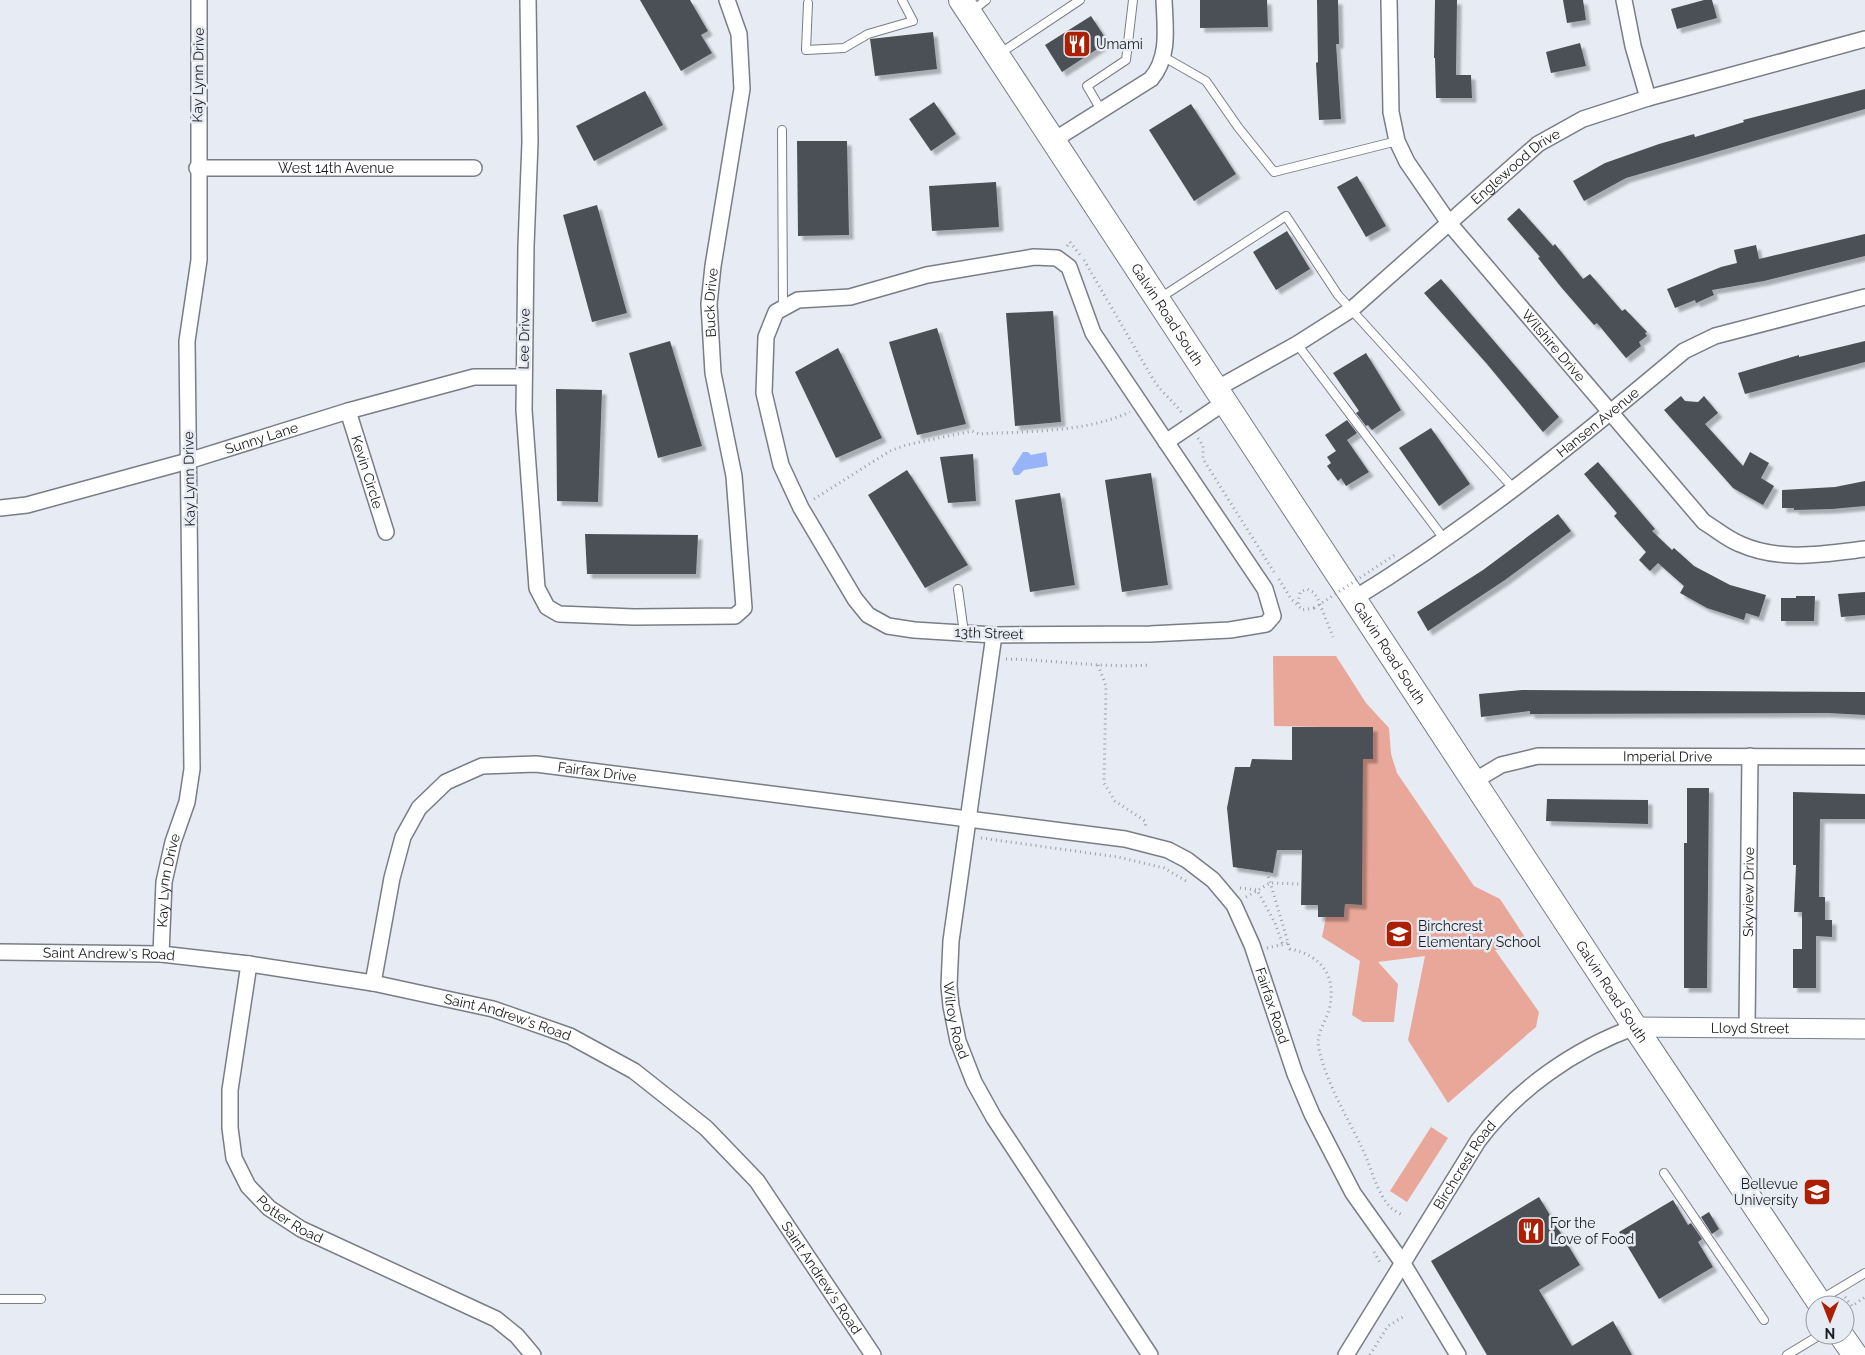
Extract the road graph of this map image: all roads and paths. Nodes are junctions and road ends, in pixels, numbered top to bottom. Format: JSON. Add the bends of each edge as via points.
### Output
{"nodes":[{"id":1,"x":199,"y":0,"type":"edge"},
{"id":2,"x":528,"y":0,"type":"edge"},
{"id":3,"x":727,"y":0,"type":"edge"},
{"id":4,"x":902,"y":0,"type":"edge"},
{"id":5,"x":1080,"y":0,"type":"edge"},
{"id":6,"x":1133,"y":0,"type":"edge"},
{"id":7,"x":1164,"y":0,"type":"edge"},
{"id":8,"x":1389,"y":0,"type":"edge"},
{"id":9,"x":1624,"y":0,"type":"edge"},
{"id":10,"x":808,"y":3,"type":"dead end"},
{"id":11,"x":972,"y":4,"type":"edge"},
{"id":12,"x":1865,"y":38,"type":"edge"},
{"id":13,"x":997,"y":55,"type":"junction"},
{"id":14,"x":1164,"y":57,"type":"junction"},
{"id":15,"x":1648,"y":98,"type":"junction"},
{"id":16,"x":1101,"y":110,"type":"junction"},
{"id":17,"x":782,"y":130,"type":"dead end"},
{"id":18,"x":1054,"y":140,"type":"junction"},
{"id":19,"x":1397,"y":141,"type":"junction"},
{"id":20,"x":197,"y":168,"type":"junction"},
{"id":21,"x":474,"y":168,"type":"dead end"},
{"id":22,"x":1449,"y":223,"type":"junction"},
{"id":23,"x":1865,"y":297,"type":"edge"},
{"id":24,"x":1157,"y":300,"type":"junction"},
{"id":25,"x":783,"y":308,"type":"junction"},
{"id":26,"x":1352,"y":309,"type":"junction"},
{"id":27,"x":1297,"y":344,"type":"junction"},
{"id":28,"x":524,"y":377,"type":"junction"},
{"id":29,"x":1220,"y":396,"type":"junction"},
{"id":30,"x":1142,"y":407,"type":"junction"},
{"id":31,"x":348,"y":411,"type":"junction"},
{"id":32,"x":1610,"y":413,"type":"junction"},
{"id":33,"x":1166,"y":442,"type":"junction"},
{"id":34,"x":188,"y":461,"type":"junction"},
{"id":35,"x":1515,"y":490,"type":"junction"},
{"id":36,"x":0,"y":508,"type":"edge"},
{"id":37,"x":801,"y":508,"type":"junction"},
{"id":38,"x":386,"y":532,"type":"dead end"},
{"id":39,"x":1446,"y":540,"type":"junction"},
{"id":40,"x":1865,"y":549,"type":"edge"},
{"id":41,"x":1396,"y":554,"type":"dead end"},
{"id":42,"x":958,"y":589,"type":"dead end"},
{"id":43,"x":1355,"y":598,"type":"junction"},
{"id":44,"x":613,"y":616,"type":"joint"},
{"id":45,"x":964,"y":633,"type":"junction"},
{"id":46,"x":994,"y":635,"type":"junction"},
{"id":47,"x":1333,"y":637,"type":"dead end"},
{"id":48,"x":991,"y":659,"type":"junction"},
{"id":49,"x":1098,"y":665,"type":"junction"},
{"id":50,"x":1150,"y":665,"type":"dead end"},
{"id":51,"x":1750,"y":756,"type":"junction"},
{"id":52,"x":1865,"y":757,"type":"edge"},
{"id":53,"x":1474,"y":781,"type":"junction"},
{"id":54,"x":969,"y":819,"type":"junction"},
{"id":55,"x":1138,"y":831,"type":"dead end"},
{"id":56,"x":966,"y":836,"type":"junction"},
{"id":57,"x":1267,"y":872,"type":"dead end"},
{"id":58,"x":1270,"y":883,"type":"junction"},
{"id":59,"x":1301,"y":884,"type":"dead end"},
{"id":60,"x":1194,"y":885,"type":"dead end"},
{"id":61,"x":1234,"y":905,"type":"junction"},
{"id":62,"x":0,"y":952,"type":"edge"},
{"id":63,"x":161,"y":954,"type":"junction"},
{"id":64,"x":249,"y":964,"type":"junction"},
{"id":65,"x":372,"y":983,"type":"junction"},
{"id":66,"x":1635,"y":1027,"type":"junction"},
{"id":67,"x":1747,"y":1027,"type":"junction"},
{"id":68,"x":1865,"y":1030,"type":"edge"},
{"id":69,"x":1664,"y":1173,"type":"dead end"},
{"id":70,"x":1404,"y":1216,"type":"dead end"},
{"id":71,"x":1402,"y":1262,"type":"junction"},
{"id":72,"x":1865,"y":1273,"type":"edge"},
{"id":73,"x":1838,"y":1289,"type":"junction"},
{"id":74,"x":1815,"y":1295,"type":"edge"},
{"id":75,"x":1830,"y":1295,"type":"edge"},
{"id":76,"x":1865,"y":1297,"type":"edge"},
{"id":77,"x":0,"y":1299,"type":"edge"},
{"id":78,"x":42,"y":1299,"type":"dead end"},
{"id":79,"x":1403,"y":1317,"type":"dead end"},
{"id":80,"x":1764,"y":1320,"type":"dead end"},
{"id":81,"x":1805,"y":1344,"type":"edge"},
{"id":82,"x":533,"y":1355,"type":"edge"},
{"id":83,"x":873,"y":1355,"type":"edge"},
{"id":84,"x":1150,"y":1355,"type":"edge"},
{"id":85,"x":1346,"y":1355,"type":"edge"},
{"id":86,"x":1370,"y":1355,"type":"edge"},
{"id":87,"x":1458,"y":1355,"type":"edge"},
{"id":88,"x":1787,"y":1355,"type":"edge"}],
"edges":[{"from":1,"to":20,"type":"street","name":"Kay Lynn Drive"},
{"from":2,"to":28,"type":"street","name":"Lee Drive","via":[[530,142]]},
{"from":3,"to":44,"type":"street","name":"Buck Drive","via":[[739,34],[742,89],[709,304],[713,373],[734,476],[744,608],[735,616]]},
{"from":4,"to":10,"type":"lane","via":[[913,21],[868,34],[844,48],[806,50]]},
{"from":5,"to":13,"type":"lane"},
{"from":6,"to":16,"type":"lane","via":[[1126,60],[1087,86]]},
{"from":7,"to":14,"type":"street"},
{"from":8,"to":19,"type":"street","name":"Wilshire Drive","via":[[1389,88]]},
{"from":9,"to":15,"type":"street","via":[[1626,20]]},
{"from":11,"to":13,"type":"main road","name":"Galvin Road South"},
{"from":12,"to":15,"type":"street","name":"Englewood Drive"},
{"from":13,"to":18,"type":"main road","name":"Galvin Road South"},
{"from":14,"to":16,"type":"street","via":[[1160,69],[1151,79]]},
{"from":14,"to":19,"type":"lane","via":[[1206,81],[1274,172]]},
{"from":15,"to":22,"type":"street","name":"Englewood Drive","via":[[1583,119],[1538,144]]},
{"from":16,"to":18,"type":"street"},
{"from":17,"to":25,"type":"lane"},
{"from":18,"to":24,"type":"main road","name":"Galvin Road South"},
{"from":19,"to":22,"type":"street","name":"Wilshire Drive","via":[[1417,178]]},
{"from":20,"to":21,"type":"street","name":"West 14th Avenue"},
{"from":20,"to":34,"type":"street","name":"Kay Lynn Drive","via":[[199,260],[187,341]]},
{"from":22,"to":26,"type":"street","name":"Englewood Drive"},
{"from":22,"to":32,"type":"street","name":"Wilshire Drive"},
{"from":23,"to":32,"type":"street","name":"Hansen Avenue","via":[[1715,336],[1684,351]]},
{"from":24,"to":26,"type":"lane","via":[[1286,216],[1338,295]]},
{"from":24,"to":29,"type":"main road","name":"Galvin Road South"},
{"from":25,"to":30,"type":"street","via":[[798,300],[850,297],[927,275],[1034,257],[1057,258],[1068,267],[1093,333]]},
{"from":25,"to":37,"type":"street","name":"13th Street","via":[[776,312],[766,337],[764,392],[781,465]]},
{"from":26,"to":27,"type":"street","name":"Englewood Drive"},
{"from":26,"to":35,"type":"lane"},
{"from":27,"to":29,"type":"street","name":"Englewood Drive"},
{"from":27,"to":39,"type":"lane"},
{"from":28,"to":31,"type":"street","name":"Sunny Lane","via":[[474,377]]},
{"from":28,"to":44,"type":"street","name":"Lee Drive","via":[[537,588],[547,607],[559,614]]},
{"from":29,"to":33,"type":"street","name":"Englewood Drive"},
{"from":29,"to":43,"type":"main road","name":"Galvin Road South"},
{"from":30,"to":33,"type":"street"},
{"from":30,"to":37,"type":"path","via":[[1106,423],[1050,430],[979,434],[972,431],[906,445],[890,451]]},
{"from":31,"to":34,"type":"street","name":"Sunny Lane"},
{"from":31,"to":38,"type":"street","name":"Kevin Circle"},
{"from":32,"to":35,"type":"street","name":"Hansen Avenue"},
{"from":32,"to":40,"type":"street","name":"Wilshire Drive","via":[[1704,522],[1740,544],[1775,554],[1808,556]]},
{"from":33,"to":46,"type":"street","name":"13th Street","via":[[1265,590],[1273,616],[1266,624],[1230,630],[1150,634]]},
{"from":34,"to":36,"type":"street","name":"Sunny Lane","via":[[27,506]]},
{"from":34,"to":63,"type":"street","name":"Kay Lynn Drive","via":[[192,769],[187,802],[164,882]]},
{"from":35,"to":39,"type":"street","name":"Hansen Avenue"},
{"from":37,"to":45,"type":"street","name":"13th Street","via":[[868,615],[888,626]]},
{"from":39,"to":43,"type":"street","name":"Hansen Avenue"},
{"from":41,"to":47,"type":"path","bridge":true,"via":[[1314,608],[1302,610],[1298,605],[1300,592],[1313,592],[1324,611]]},
{"from":42,"to":45,"type":"lane"},
{"from":43,"to":53,"type":"main road","name":"Galvin Road South"},
{"from":45,"to":46,"type":"street","name":"13th Street"},
{"from":46,"to":48,"type":"street","name":"Wilroy Road"},
{"from":48,"to":49,"type":"path"},
{"from":48,"to":54,"type":"street","name":"Wilroy Road"},
{"from":49,"to":50,"type":"path"},
{"from":49,"to":55,"type":"path","via":[[1106,686],[1104,783],[1116,801],[1145,821],[1147,832]]},
{"from":51,"to":52,"type":"street","name":"Imperial Drive"},
{"from":51,"to":53,"type":"street","name":"Imperial Drive","via":[[1538,756],[1502,764]]},
{"from":51,"to":67,"type":"street","name":"Skyview Drive"},
{"from":53,"to":66,"type":"main road","name":"Galvin Road South"},
{"from":54,"to":56,"type":"street","name":"Wilroy Road"},
{"from":54,"to":61,"type":"street","name":"Fairfax Road","via":[[1125,839],[1168,850],[1202,870]]},
{"from":54,"to":65,"type":"street","name":"Fairfax Drive","via":[[536,764],[482,766],[446,782],[419,808],[403,837]]},
{"from":56,"to":60,"type":"path","via":[[1118,857],[1164,868]]},
{"from":56,"to":84,"type":"street","name":"Wilroy Road","via":[[949,966],[951,1006],[963,1058],[994,1118]]},
{"from":57,"to":58,"type":"path"},
{"from":58,"to":59,"type":"path"},
{"from":58,"to":61,"type":"path"},
{"from":58,"to":70,"type":"path","via":[[1290,949],[1308,952],[1324,966],[1330,982],[1330,1006],[1319,1033],[1318,1048],[1338,1101],[1364,1152],[1370,1174],[1391,1207]]},
{"from":61,"to":71,"type":"street","name":"Fairfax Road","via":[[1252,944],[1295,1074],[1312,1114],[1353,1194]]},
{"from":62,"to":63,"type":"street","name":"Saint Andrew's Road"},
{"from":63,"to":64,"type":"street","name":"Saint Andrew's Road"},
{"from":64,"to":65,"type":"street","name":"Saint Andrew's Road"},
{"from":64,"to":82,"type":"street","name":"Potter Road","via":[[230,1090],[234,1158],[248,1186],[269,1208],[301,1229],[496,1319]]},
{"from":65,"to":83,"type":"street","name":"Saint Andrew's Road","via":[[493,1009],[570,1036],[634,1071],[706,1128],[757,1181]]},
{"from":66,"to":67,"type":"street","name":"Lloyd Street"},
{"from":66,"to":71,"type":"street","name":"Birchcrest Road","via":[[1609,1036],[1579,1054],[1522,1093],[1496,1117]]},
{"from":66,"to":74,"type":"main road","name":"Galvin Road South"},
{"from":67,"to":68,"type":"street","name":"Lloyd Street"},
{"from":69,"to":80,"type":"lane"},
{"from":71,"to":85,"type":"street","name":"Birchcrest Road"},
{"from":71,"to":87,"type":"street","name":"Fairfax Road"},
{"from":72,"to":73,"type":"lane"},
{"from":73,"to":75,"type":"lane"},
{"from":73,"to":76,"type":"path","via":[[1852,1306]]},
{"from":77,"to":78,"type":"lane"},
{"from":79,"to":86,"type":"path","via":[[1388,1326]]},
{"from":81,"to":88,"type":"lane"}]}
